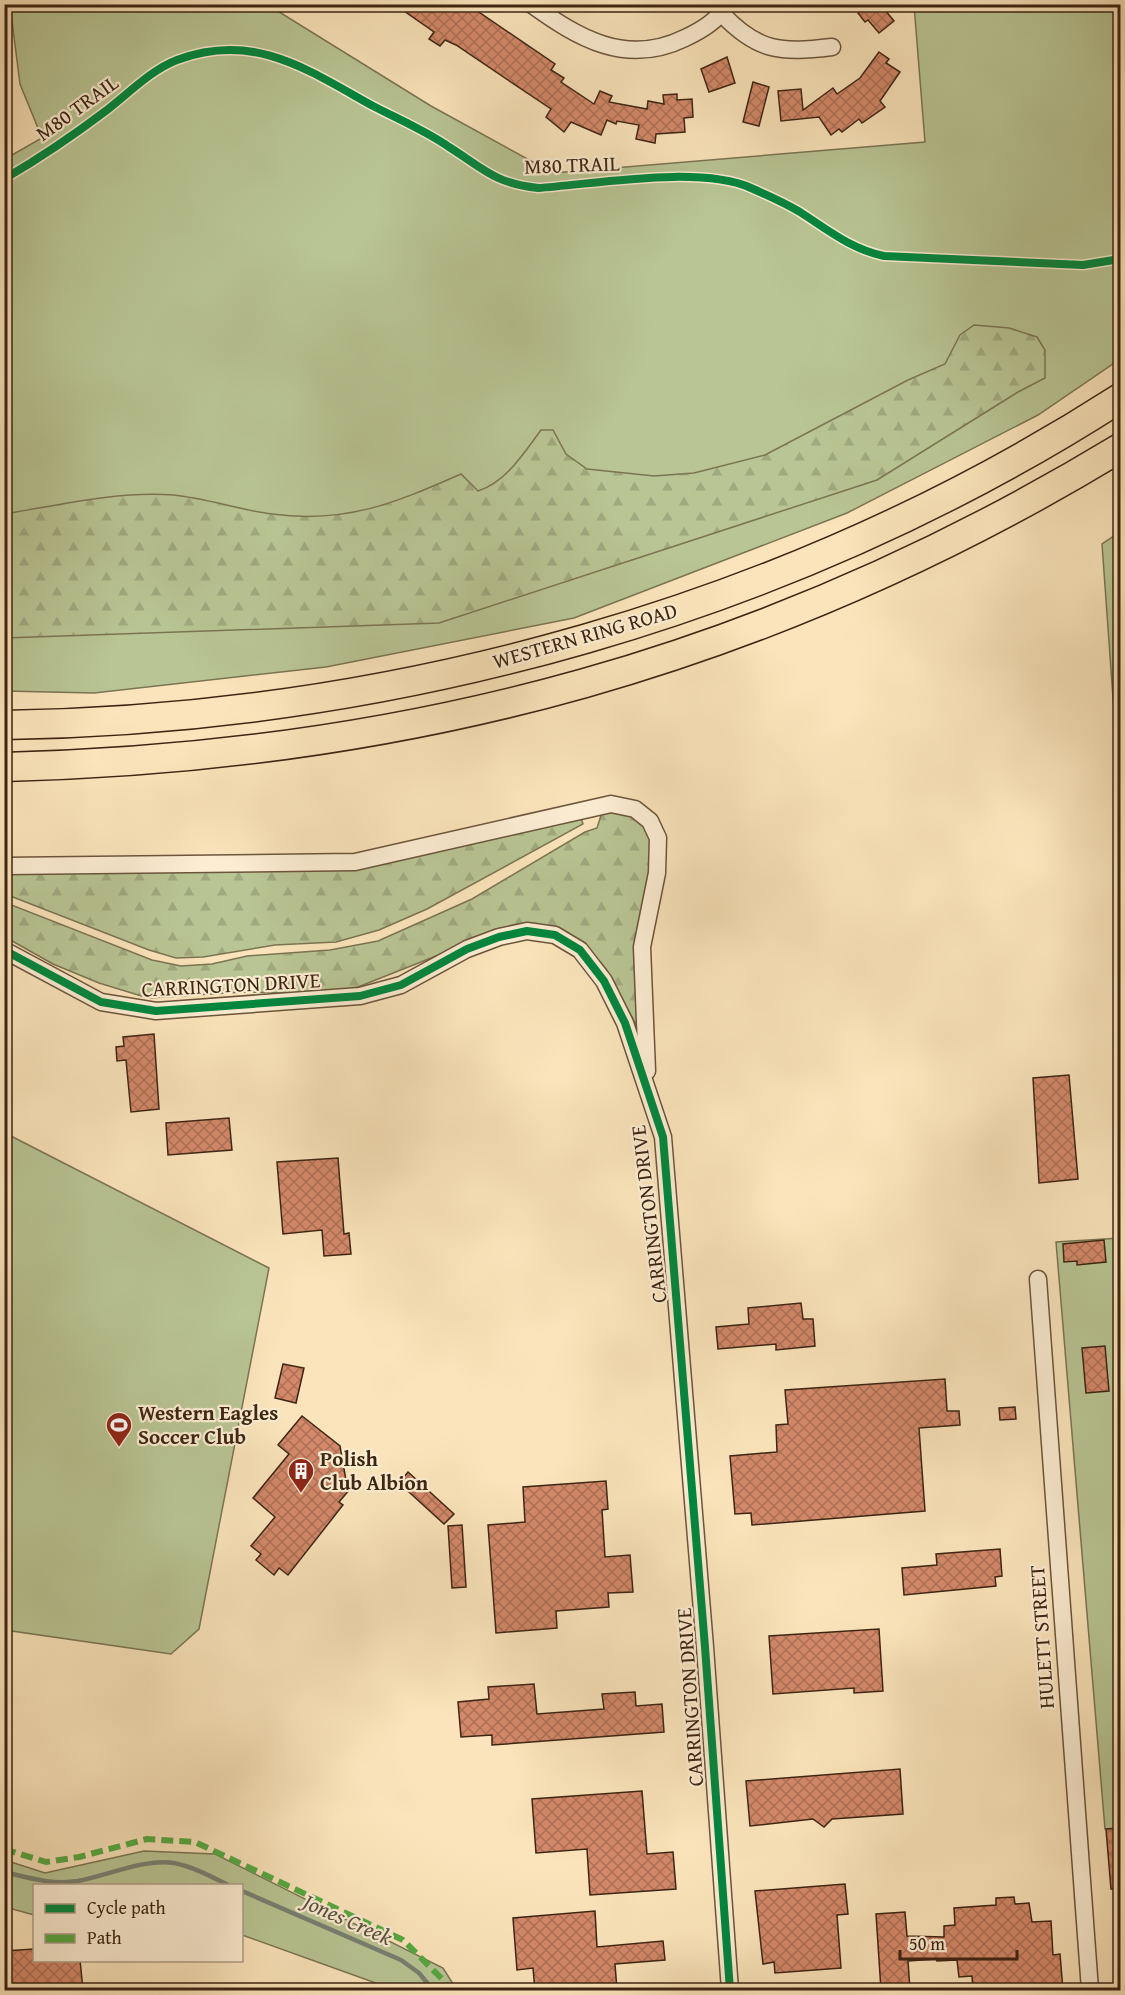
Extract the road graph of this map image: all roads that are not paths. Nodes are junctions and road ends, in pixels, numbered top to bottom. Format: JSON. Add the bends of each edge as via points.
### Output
{"nodes":[{"id":1,"x":531,"y":4,"type":"edge"},
{"id":2,"x":725,"y":9,"type":"edge"},
{"id":3,"x":832,"y":47,"type":"dead end"},
{"id":4,"x":1120,"y":398,"type":"edge"},
{"id":5,"x":1120,"y":448,"type":"edge"},
{"id":6,"x":4,"y":725,"type":"edge"},
{"id":7,"x":4,"y":767,"type":"edge"},
{"id":8,"x":4,"y":866,"type":"edge"},
{"id":9,"x":4,"y":950,"type":"edge"},
{"id":10,"x":648,"y":1087,"type":"junction"},
{"id":11,"x":1038,"y":1279,"type":"dead end"},
{"id":12,"x":729,"y":1990,"type":"edge"},
{"id":13,"x":1090,"y":1990,"type":"edge"}],
"edges":[{"from":1,"to":2,"type":"street","via":[[569,32],[599,44],[632,50],[678,42],[701,31]]},
{"from":2,"to":3,"type":"street","via":[[749,38],[769,48],[796,52]]},
{"from":4,"to":6,"type":"highway","name":"WESTERN RING ROAD","via":[[959,491],[862,538],[737,589],[609,632],[477,667],[290,702],[109,721]]},
{"from":5,"to":7,"type":"highway","name":"WESTERN RING ROAD","via":[[1007,514],[853,588],[754,628],[612,677],[437,720],[299,745],[125,763]]},
{"from":8,"to":10,"type":"street","name":"CARRINGTON DRIVE","via":[[355,862],[611,804],[635,809],[650,821],[658,838],[657,873],[642,947]]},
{"from":9,"to":10,"type":"street","name":"CARRINGTON DRIVE","via":[[101,1002],[156,1011],[360,996],[401,985],[467,949],[500,937],[527,931],[555,935],[580,950],[604,981],[625,1023]]},
{"from":10,"to":12,"type":"street","name":"CARRINGTON DRIVE","via":[[663,1137],[668,1178]]},
{"from":11,"to":13,"type":"street","name":"HULETT STREET"}]}
